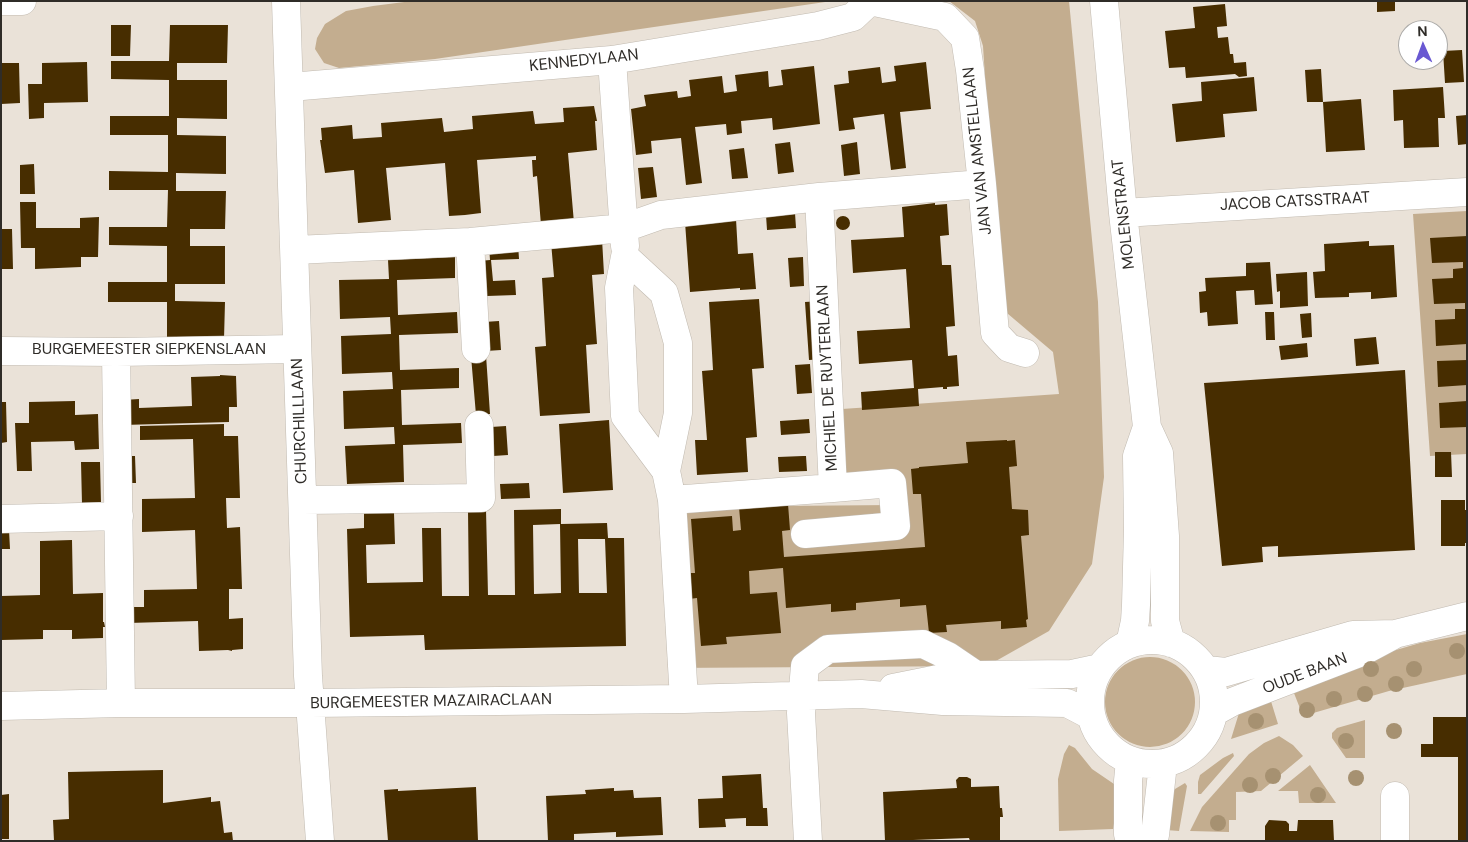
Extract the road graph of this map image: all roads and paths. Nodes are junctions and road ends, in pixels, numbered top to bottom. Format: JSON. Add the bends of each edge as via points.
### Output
{"nodes":[{"id":1,"x":22,"y":1,"type":"edge"},
{"id":2,"x":286,"y":1,"type":"edge"},
{"id":3,"x":870,"y":1,"type":"edge"},
{"id":4,"x":1104,"y":1,"type":"edge"},
{"id":5,"x":1,"y":2,"type":"edge"},
{"id":6,"x":612,"y":60,"type":"junction"},
{"id":7,"x":290,"y":87,"type":"junction"},
{"id":8,"x":982,"y":184,"type":"junction"},
{"id":9,"x":1467,"y":192,"type":"edge"},
{"id":10,"x":819,"y":197,"type":"junction"},
{"id":11,"x":1123,"y":213,"type":"junction"},
{"id":12,"x":624,"y":228,"type":"junction"},
{"id":13,"x":470,"y":242,"type":"junction"},
{"id":14,"x":295,"y":250,"type":"junction"},
{"id":15,"x":625,"y":257,"type":"junction"},
{"id":16,"x":297,"y":349,"type":"junction"},
{"id":17,"x":476,"y":349,"type":"dead end"},
{"id":18,"x":1,"y":351,"type":"edge"},
{"id":19,"x":116,"y":352,"type":"junction"},
{"id":20,"x":1025,"y":353,"type":"dead end"},
{"id":21,"x":479,"y":426,"type":"dead end"},
{"id":22,"x":1147,"y":427,"type":"junction"},
{"id":23,"x":666,"y":472,"type":"junction"},
{"id":24,"x":834,"y":488,"type":"junction"},
{"id":25,"x":303,"y":500,"type":"junction"},
{"id":26,"x":672,"y":500,"type":"junction"},
{"id":27,"x":118,"y":516,"type":"junction"},
{"id":28,"x":1,"y":519,"type":"edge"},
{"id":29,"x":805,"y":534,"type":"dead end"},
{"id":30,"x":1467,"y":616,"type":"edge"},
{"id":31,"x":1395,"y":634,"type":"junction"},
{"id":32,"x":1171,"y":643,"type":"junction"},
{"id":33,"x":1130,"y":644,"type":"junction"},
{"id":34,"x":1100,"y":668,"type":"junction"},
{"id":35,"x":1206,"y":670,"type":"junction"},
{"id":36,"x":976,"y":675,"type":"junction"},
{"id":37,"x":861,"y":694,"type":"junction"},
{"id":38,"x":802,"y":696,"type":"junction"},
{"id":39,"x":684,"y":699,"type":"junction"},
{"id":40,"x":121,"y":703,"type":"junction"},
{"id":41,"x":311,"y":703,"type":"junction"},
{"id":42,"x":1,"y":706,"type":"edge"},
{"id":43,"x":1214,"y":712,"type":"junction"},
{"id":44,"x":1090,"y":715,"type":"junction"},
{"id":45,"x":1130,"y":761,"type":"junction"},
{"id":46,"x":1164,"y":764,"type":"junction"},
{"id":47,"x":1395,"y":796,"type":"dead end"},
{"id":48,"x":320,"y":841,"type":"edge"},
{"id":49,"x":808,"y":841,"type":"edge"},
{"id":50,"x":1130,"y":841,"type":"edge"},
{"id":51,"x":1152,"y":841,"type":"edge"},
{"id":52,"x":1395,"y":841,"type":"edge"}],
"edges":[{"from":1,"to":5,"type":"street"},
{"from":2,"to":7,"type":"street","name":"CHURCHILLLAAN"},
{"from":3,"to":6,"type":"street","name":"KENNEDYLAAN","via":[[854,17],[818,26]]},
{"from":3,"to":8,"type":"street","name":"JAN VAN AMSTELLAAN","via":[[945,17],[965,38]]},
{"from":4,"to":11,"type":"street","name":"MOLENSTRAAT"},
{"from":6,"to":7,"type":"street","name":"KENNEDYLAAN"},
{"from":6,"to":12,"type":"street"},
{"from":7,"to":14,"type":"street","name":"CHURCHILLLAAN"},
{"from":8,"to":10,"type":"street"},
{"from":8,"to":20,"type":"street","name":"JAN VAN AMSTELLAAN","via":[[995,334],[1009,348]]},
{"from":9,"to":11,"type":"street","name":"JACOB CATSSTRAAT"},
{"from":10,"to":12,"type":"street","via":[[661,214]]},
{"from":10,"to":24,"type":"street","name":"MICHIEL DE RUYTERLAAN"},
{"from":11,"to":22,"type":"street","name":"MOLENSTRAAT"},
{"from":12,"to":13,"type":"street"},
{"from":12,"to":15,"type":"street"},
{"from":13,"to":14,"type":"street"},
{"from":13,"to":17,"type":"street"},
{"from":14,"to":16,"type":"street","name":"CHURCHILLLAAN"},
{"from":15,"to":23,"type":"street","via":[[619,288],[625,416]]},
{"from":15,"to":23,"type":"street","via":[[664,293],[678,342],[678,413]]},
{"from":16,"to":19,"type":"street","name":"BURGEMEESTER SIEPKENSLAAN"},
{"from":16,"to":25,"type":"street","name":"CHURCHILLLAAN"},
{"from":18,"to":19,"type":"street","name":"BURGEMEESTER SIEPKENSLAAN"},
{"from":19,"to":27,"type":"street"},
{"from":21,"to":25,"type":"street","via":[[481,498]]},
{"from":22,"to":32,"type":"street","name":"MOLENSTRAAT","via":[[1159,453],[1165,536],[1165,621]]},
{"from":22,"to":33,"type":"street","name":"MOLENSTRAAT","via":[[1137,456],[1135,621]]},
{"from":23,"to":26,"type":"street"},
{"from":24,"to":26,"type":"street","name":"MICHIEL DE RUYTERLAAN"},
{"from":24,"to":29,"type":"street","via":[[892,483],[896,526]]},
{"from":25,"to":41,"type":"street","name":"CHURCHILLLAAN"},
{"from":26,"to":39,"type":"street"},
{"from":27,"to":28,"type":"street"},
{"from":27,"to":40,"type":"street"},
{"from":30,"to":31,"type":"street","name":"OUDE BAAN"},
{"from":31,"to":35,"type":"street","name":"OUDE BAAN","via":[[1353,635],[1226,672]]},
{"from":31,"to":43,"type":"street","name":"OUDE BAAN","via":[[1362,652],[1232,702]]},
{"from":32,"to":33,"type":"street","via":[[1143,640]]},
{"from":32,"to":35,"type":"street","via":[[1196,658]]},
{"from":33,"to":34,"type":"street","via":[[1113,653]]},
{"from":34,"to":36,"type":"street","name":"BURGEMEESTER MAZAIRACLAAN","via":[[1072,674]]},
{"from":34,"to":44,"type":"street","via":[[1092,683]]},
{"from":35,"to":43,"type":"street","via":[[1212,683]]},
{"from":36,"to":37,"type":"street","name":"BURGEMEESTER MAZAIRACLAAN"},
{"from":36,"to":38,"type":"street","via":[[923,644],[828,650],[806,666]]},
{"from":37,"to":38,"type":"street","name":"BURGEMEESTER MAZAIRACLAAN"},
{"from":37,"to":44,"type":"street","name":"BURGEMEESTER MAZAIRACLAAN","via":[[943,701],[1067,703]]},
{"from":38,"to":39,"type":"street","name":"BURGEMEESTER MAZAIRACLAAN"},
{"from":38,"to":49,"type":"street"},
{"from":39,"to":41,"type":"street","name":"BURGEMEESTER MAZAIRACLAAN"},
{"from":40,"to":41,"type":"street","name":"BURGEMEESTER MAZAIRACLAAN"},
{"from":40,"to":42,"type":"street","name":"BURGEMEESTER MAZAIRACLAAN"},
{"from":41,"to":48,"type":"street","name":"CHURCHILLLAAN"},
{"from":43,"to":46,"type":"street","via":[[1202,740],[1185,755]]},
{"from":44,"to":45,"type":"street","via":[[1098,734],[1112,750]]},
{"from":45,"to":46,"type":"street"},
{"from":45,"to":50,"type":"street"},
{"from":46,"to":51,"type":"street"},
{"from":47,"to":52,"type":"street"}]}
